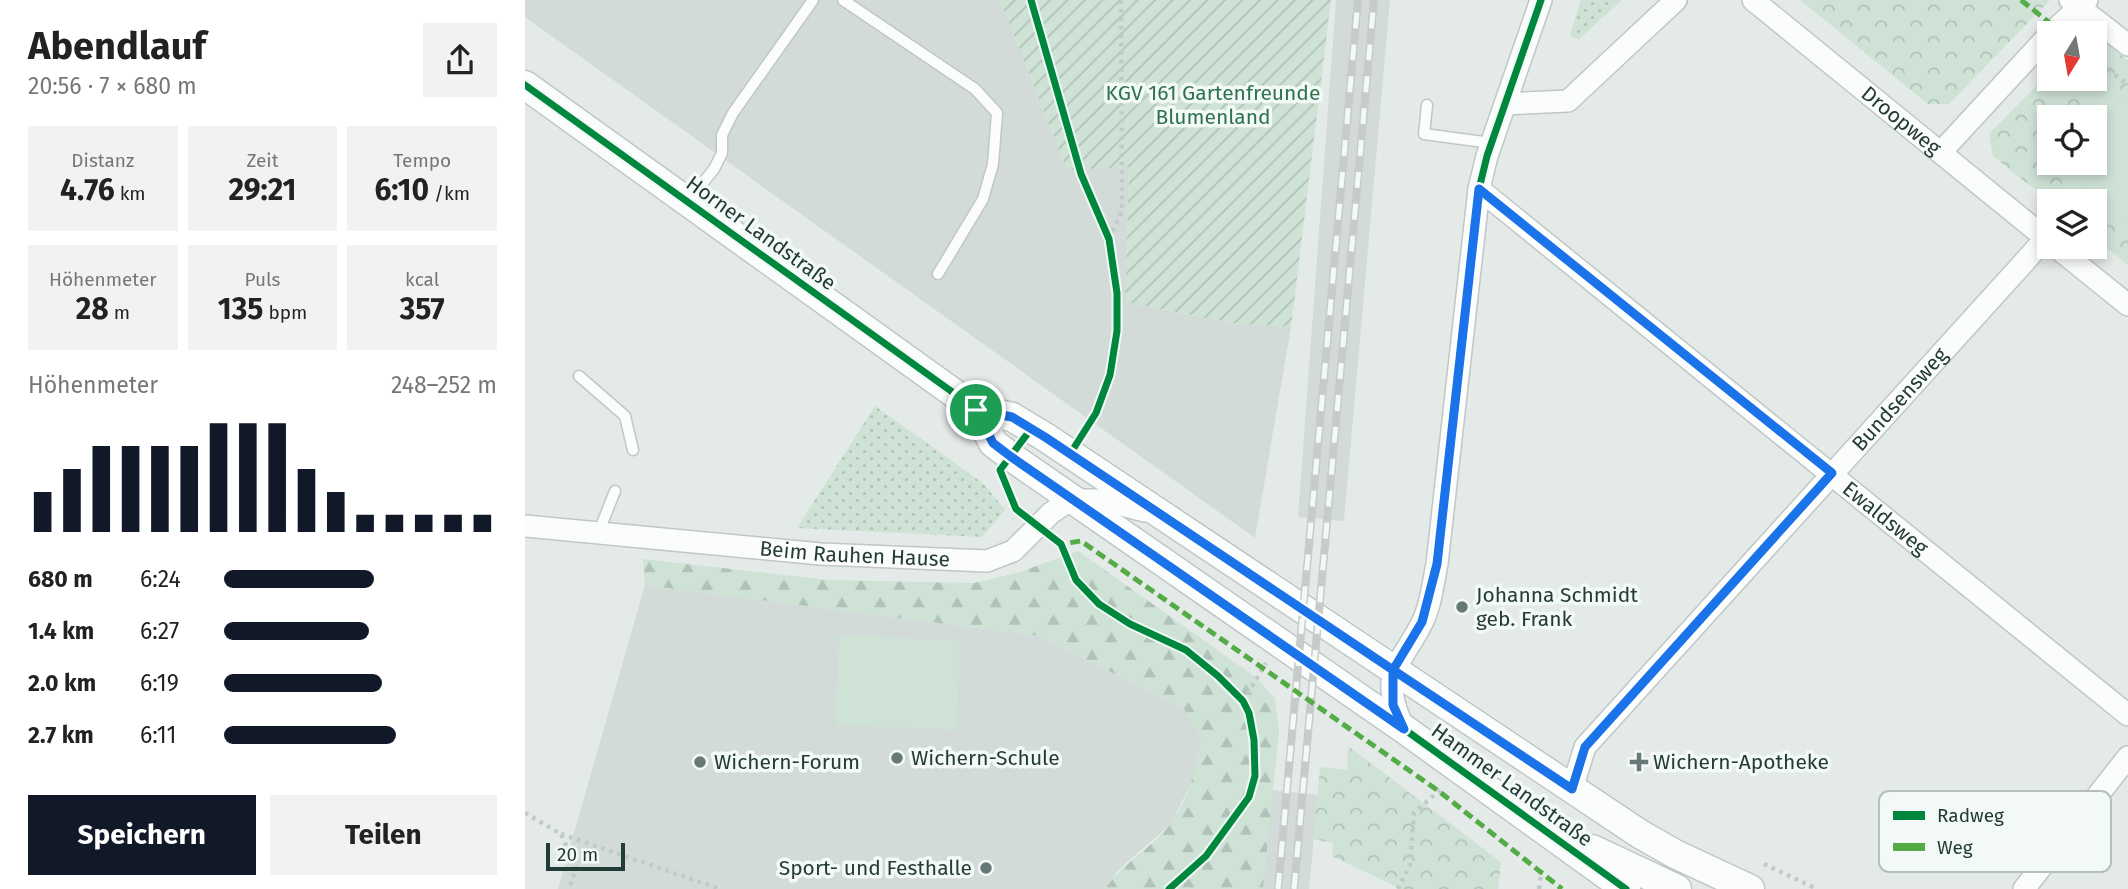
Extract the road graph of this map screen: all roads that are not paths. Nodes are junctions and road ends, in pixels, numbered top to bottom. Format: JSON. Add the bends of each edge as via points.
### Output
{"nodes":[{"id":1,"x":813,"y":0,"type":"edge"},
{"id":2,"x":843,"y":0,"type":"edge"},
{"id":3,"x":1541,"y":0,"type":"edge"},
{"id":4,"x":1676,"y":0,"type":"edge"},
{"id":5,"x":1753,"y":0,"type":"edge"},
{"id":6,"x":2079,"y":3,"type":"edge"},
{"id":7,"x":2062,"y":21,"type":"edge"},
{"id":8,"x":2128,"y":45,"type":"edge"},
{"id":9,"x":2037,"y":48,"type":"edge"},
{"id":10,"x":525,"y":85,"type":"edge"},
{"id":11,"x":1505,"y":104,"type":"junction"},
{"id":12,"x":1427,"y":105,"type":"dead end"},
{"id":13,"x":1491,"y":143,"type":"junction"},
{"id":14,"x":1941,"y":152,"type":"junction"},
{"id":15,"x":1479,"y":189,"type":"junction"},
{"id":16,"x":687,"y":202,"type":"junction"},
{"id":17,"x":2037,"y":231,"type":"edge"},
{"id":18,"x":2037,"y":256,"type":"edge"},
{"id":19,"x":2071,"y":259,"type":"edge"},
{"id":20,"x":938,"y":274,"type":"dead end"},
{"id":21,"x":2128,"y":305,"type":"edge"},
{"id":22,"x":579,"y":376,"type":"dead end"},
{"id":23,"x":976,"y":410,"type":"junction"},
{"id":24,"x":633,"y":450,"type":"dead end"},
{"id":25,"x":1832,"y":473,"type":"junction"},
{"id":26,"x":615,"y":491,"type":"dead end"},
{"id":27,"x":1070,"y":500,"type":"junction"},
{"id":28,"x":1161,"y":516,"type":"junction"},
{"id":29,"x":525,"y":526,"type":"edge"},
{"id":30,"x":598,"y":534,"type":"junction"},
{"id":31,"x":1311,"y":616,"type":"joint"},
{"id":32,"x":1307,"y":663,"type":"joint"},
{"id":33,"x":1393,"y":670,"type":"junction"},
{"id":34,"x":2128,"y":716,"type":"edge"},
{"id":35,"x":1404,"y":729,"type":"junction"},
{"id":36,"x":2128,"y":757,"type":"edge"},
{"id":37,"x":1572,"y":789,"type":"junction"},
{"id":38,"x":2101,"y":791,"type":"edge"},
{"id":39,"x":1527,"y":818,"type":"junction"},
{"id":40,"x":2037,"y":872,"type":"edge"},
{"id":41,"x":1626,"y":889,"type":"edge"},
{"id":42,"x":1677,"y":889,"type":"edge"},
{"id":43,"x":1750,"y":889,"type":"edge"},
{"id":44,"x":2024,"y":889,"type":"edge"}],
"edges":[{"from":1,"to":16,"type":"lane","via":[[733,113],[714,169]]},
{"from":2,"to":20,"type":"lane","via":[[975,89],[997,113],[993,164],[983,199]]},
{"from":3,"to":11,"type":"street"},
{"from":4,"to":11,"type":"street","via":[[1568,101]]},
{"from":5,"to":14,"type":"street","name":"Droopweg"},
{"from":6,"to":7,"type":"street"},
{"from":6,"to":8,"type":"street"},
{"from":9,"to":14,"type":"street"},
{"from":10,"to":16,"type":"main road","name":"Horner Landstraße"},
{"from":11,"to":13,"type":"street"},
{"from":12,"to":13,"type":"lane","via":[[1424,134]]},
{"from":13,"to":15,"type":"street"},
{"from":14,"to":17,"type":"street","name":"Droopweg"},
{"from":15,"to":25,"type":"street","name":"Ewaldsweg"},
{"from":15,"to":33,"type":"street","via":[[1437,564],[1422,622]]},
{"from":16,"to":23,"type":"main road","name":"Horner Landstraße"},
{"from":18,"to":25,"type":"street","name":"Bundsensweg"},
{"from":19,"to":21,"type":"street","name":"Droopweg"},
{"from":22,"to":24,"type":"lane","via":[[625,416]]},
{"from":23,"to":27,"type":"main road","name":"Horner Landstraße","via":[[993,443]]},
{"from":23,"to":28,"type":"main road","name":"Horner Landstraße","via":[[1012,417]]},
{"from":25,"to":34,"type":"street","name":"Ewaldsweg"},
{"from":25,"to":37,"type":"street","name":"Bundsensweg","via":[[1585,747]]},
{"from":26,"to":30,"type":"lane"},
{"from":27,"to":28,"type":"street","via":[[1102,500]]},
{"from":27,"to":30,"type":"street","name":"Beim Rauhen Hause","via":[[1013,551],[987,561],[834,555]]},
{"from":27,"to":32,"type":"main road","name":"Horner Landstraße"},
{"from":28,"to":31,"type":"main road","name":"Horner Landstraße"},
{"from":29,"to":30,"type":"street","name":"Beim Rauhen Hause"},
{"from":31,"to":33,"type":"main road","name":"Hammer Landstraße"},
{"from":32,"to":35,"type":"main road","name":"Hammer Landstraße"},
{"from":33,"to":35,"type":"street","via":[[1393,705]]},
{"from":33,"to":37,"type":"main road","name":"Hammer Landstraße"},
{"from":35,"to":39,"type":"main road","name":"Hammer Landstraße"},
{"from":36,"to":38,"type":"street"},
{"from":37,"to":43,"type":"main road","name":"Hammer Landstraße","via":[[1675,855]]},
{"from":39,"to":41,"type":"main road","name":"Hammer Landstraße"},
{"from":39,"to":42,"type":"main road"},
{"from":40,"to":44,"type":"street"}]}
